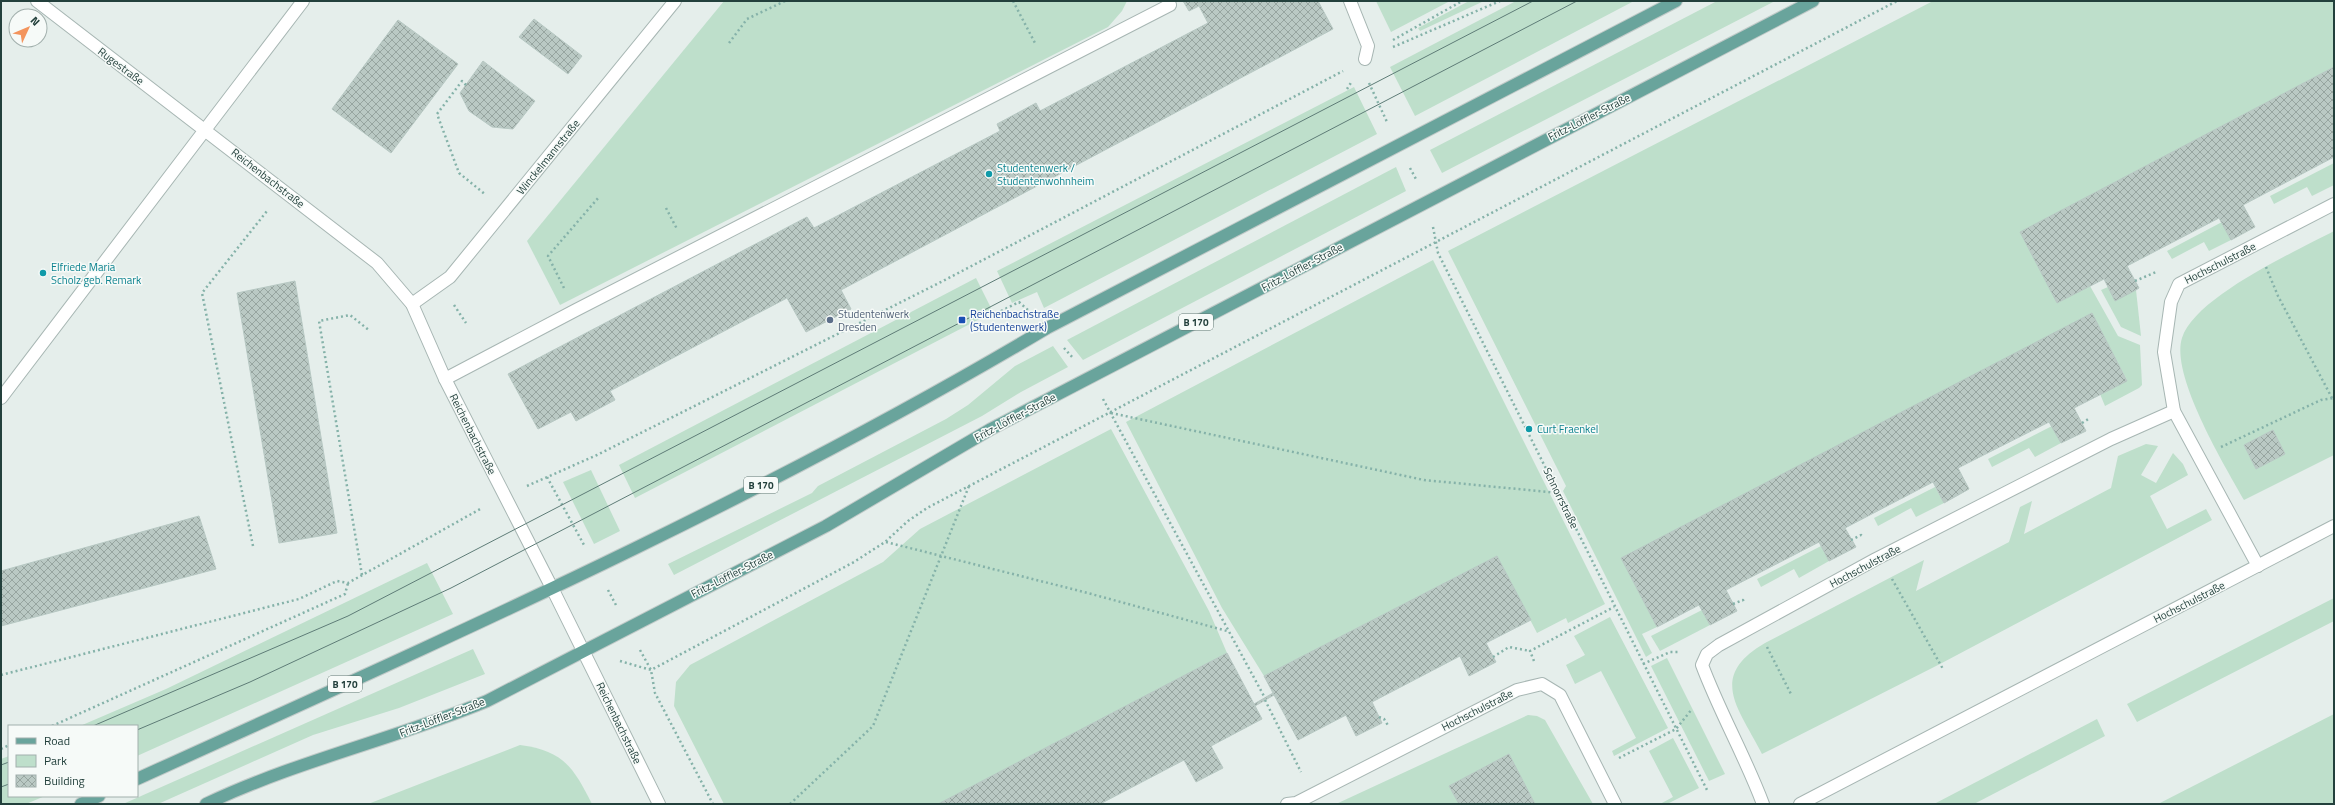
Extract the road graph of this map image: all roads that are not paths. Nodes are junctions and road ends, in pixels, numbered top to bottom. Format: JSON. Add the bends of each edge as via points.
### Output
{"nodes":[{"id":1,"x":37,"y":1,"type":"edge"},
{"id":2,"x":303,"y":1,"type":"edge"},
{"id":3,"x":675,"y":1,"type":"edge"},
{"id":4,"x":1168,"y":1,"type":"edge"},
{"id":5,"x":1350,"y":1,"type":"edge"},
{"id":6,"x":1676,"y":1,"type":"edge"},
{"id":7,"x":1813,"y":1,"type":"edge"},
{"id":8,"x":1365,"y":59,"type":"road end"},
{"id":9,"x":206,"y":130,"type":"junction"},
{"id":10,"x":2334,"y":204,"type":"edge"},
{"id":11,"x":412,"y":304,"type":"junction"},
{"id":12,"x":445,"y":379,"type":"junction"},
{"id":13,"x":1,"y":398,"type":"edge"},
{"id":14,"x":2174,"y":411,"type":"junction"},
{"id":15,"x":2334,"y":526,"type":"edge"},
{"id":16,"x":2258,"y":566,"type":"junction"},
{"id":17,"x":553,"y":590,"type":"junction"},
{"id":18,"x":583,"y":652,"type":"junction"},
{"id":19,"x":138,"y":779,"type":"edge"},
{"id":20,"x":97,"y":797,"type":"edge"},
{"id":21,"x":81,"y":804,"type":"edge"},
{"id":22,"x":206,"y":804,"type":"edge"},
{"id":23,"x":659,"y":804,"type":"edge"},
{"id":24,"x":1287,"y":804,"type":"edge"},
{"id":25,"x":1615,"y":804,"type":"edge"},
{"id":26,"x":1763,"y":804,"type":"edge"},
{"id":27,"x":1800,"y":804,"type":"edge"}],
"edges":[{"from":1,"to":9,"type":"street","name":"Rugestraße"},
{"from":2,"to":9,"type":"street"},
{"from":3,"to":11,"type":"street","name":"Winckelmannstraße","via":[[450,277]]},
{"from":4,"to":12,"type":"street","via":[[1170,5]]},
{"from":5,"to":8,"type":"street","via":[[1368,46]]},
{"from":6,"to":17,"type":"main road","number":"B 170","via":[[1047,328],[967,376],[708,513]]},
{"from":7,"to":18,"type":"main road","name":"Fritz-Löffler-Straße","number":"B 170","via":[[991,429],[826,526]]},
{"from":9,"to":11,"type":"street","name":"Reichenbachstraße","via":[[377,263]]},
{"from":9,"to":13,"type":"street"},
{"from":10,"to":14,"type":"street","name":"Hochschulstraße","via":[[2180,284],[2170,302],[2164,352]]},
{"from":11,"to":12,"type":"street","name":"Reichenbachstraße"},
{"from":12,"to":17,"type":"street","name":"Reichenbachstraße"},
{"from":14,"to":16,"type":"street","name":"Hochschulstraße"},
{"from":14,"to":26,"type":"street","name":"Hochschulstraße","via":[[2111,439],[1880,557],[1706,654],[1702,666],[1749,767]]},
{"from":15,"to":16,"type":"street","name":"Hochschulstraße"},
{"from":16,"to":27,"type":"street","name":"Hochschulstraße"},
{"from":17,"to":18,"type":"street","name":"Reichenbachstraße"},
{"from":17,"to":19,"type":"main road","number":"B 170"},
{"from":18,"to":22,"type":"main road","name":"Fritz-Löffler-Straße","number":"B 170","via":[[446,718],[251,782]]},
{"from":18,"to":23,"type":"street","name":"Reichenbachstraße"},
{"from":20,"to":21,"type":"main road"},
{"from":24,"to":25,"type":"street","name":"Hochschulstraße","via":[[1296,803],[1517,690],[1542,684],[1560,695]]}]}
